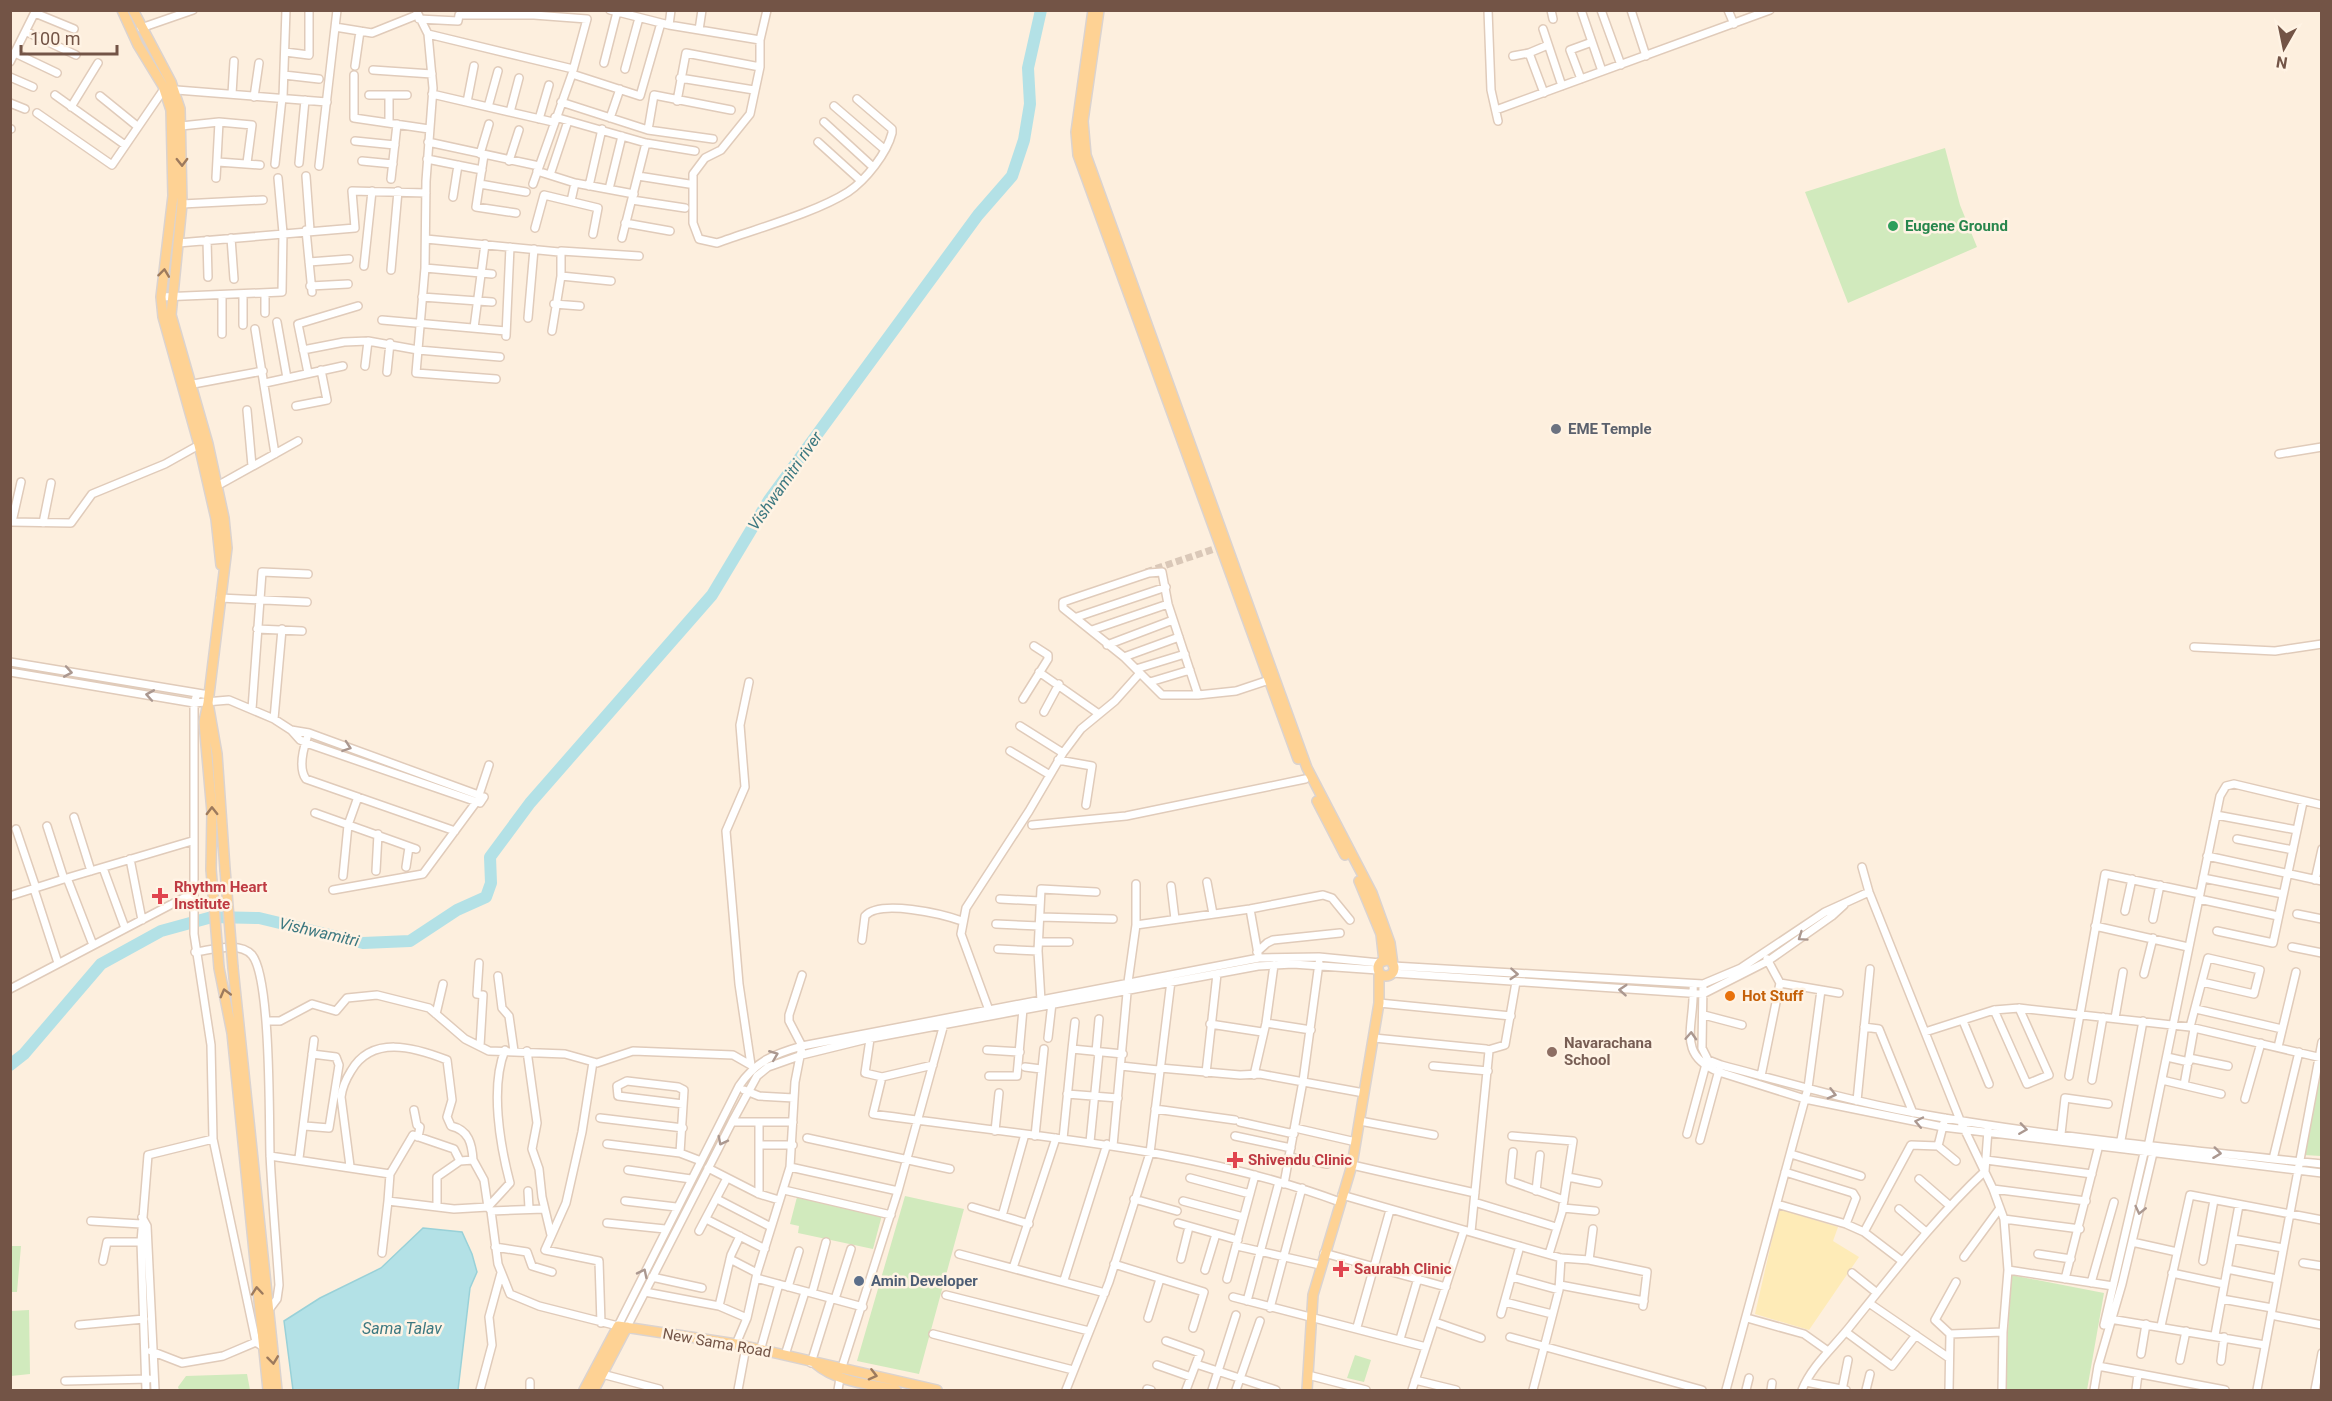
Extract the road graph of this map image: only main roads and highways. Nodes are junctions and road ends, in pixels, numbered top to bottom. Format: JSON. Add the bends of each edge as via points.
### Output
{"nodes":[{"id":1,"x":122,"y":10,"type":"edge"},
{"id":2,"x":132,"y":10,"type":"edge"},
{"id":3,"x":1093,"y":10,"type":"edge"},
{"id":4,"x":1100,"y":10,"type":"edge"},
{"id":5,"x":169,"y":88,"type":"junction"},
{"id":6,"x":166,"y":298,"type":"junction"},
{"id":7,"x":186,"y":386,"type":"junction"},
{"id":8,"x":223,"y":576,"type":"junction"},
{"id":9,"x":1273,"y":679,"type":"junction"},
{"id":10,"x":208,"y":699,"type":"junction"},
{"id":11,"x":622,"y":1327,"type":"junction"},
{"id":12,"x":814,"y":1363,"type":"junction"},
{"id":13,"x":268,"y":1390,"type":"edge"},
{"id":14,"x":277,"y":1390,"type":"edge"},
{"id":15,"x":584,"y":1390,"type":"edge"},
{"id":16,"x":594,"y":1390,"type":"edge"},
{"id":17,"x":896,"y":1390,"type":"edge"},
{"id":18,"x":930,"y":1390,"type":"edge"},
{"id":19,"x":1307,"y":1390,"type":"edge"}],
"edges":[{"from":1,"to":5,"type":"main road","via":[[138,45]]},
{"from":2,"to":5,"type":"main road"},
{"from":3,"to":9,"type":"main road","via":[[1076,132],[1078,155]]},
{"from":4,"to":9,"type":"main road","via":[[1083,122],[1086,155]]},
{"from":6,"to":5,"type":"main road","one_way":true,"via":[[173,196]]},
{"from":5,"to":6,"type":"main road","one_way":true,"via":[[178,99],[183,204]]},
{"from":6,"to":7,"type":"main road"},
{"from":7,"to":8,"type":"main road","via":[[216,519]]},
{"from":7,"to":8,"type":"main road","via":[[208,444],[217,486],[227,548]]},
{"from":8,"to":10,"type":"main road"},
{"from":9,"to":19,"type":"main road","via":[[1306,775],[1384,923],[1386,968],[1352,1165],[1320,1265],[1311,1318]]},
{"from":13,"to":10,"type":"main road","one_way":true,"bridge":true,"via":[[259,1344],[232,1033],[219,968],[204,722]]},
{"from":10,"to":14,"type":"main road","one_way":true,"bridge":true,"via":[[217,754],[233,968]]},
{"from":11,"to":12,"type":"main road","name":"New Sama Road","via":[[736,1344]]},
{"from":11,"to":15,"type":"main road"},
{"from":11,"to":16,"type":"main road"},
{"from":12,"to":17,"type":"main road","name":"New Sama Road","via":[[840,1378]]},
{"from":12,"to":18,"type":"main road","name":"New Sama Road","one_way":true}]}
